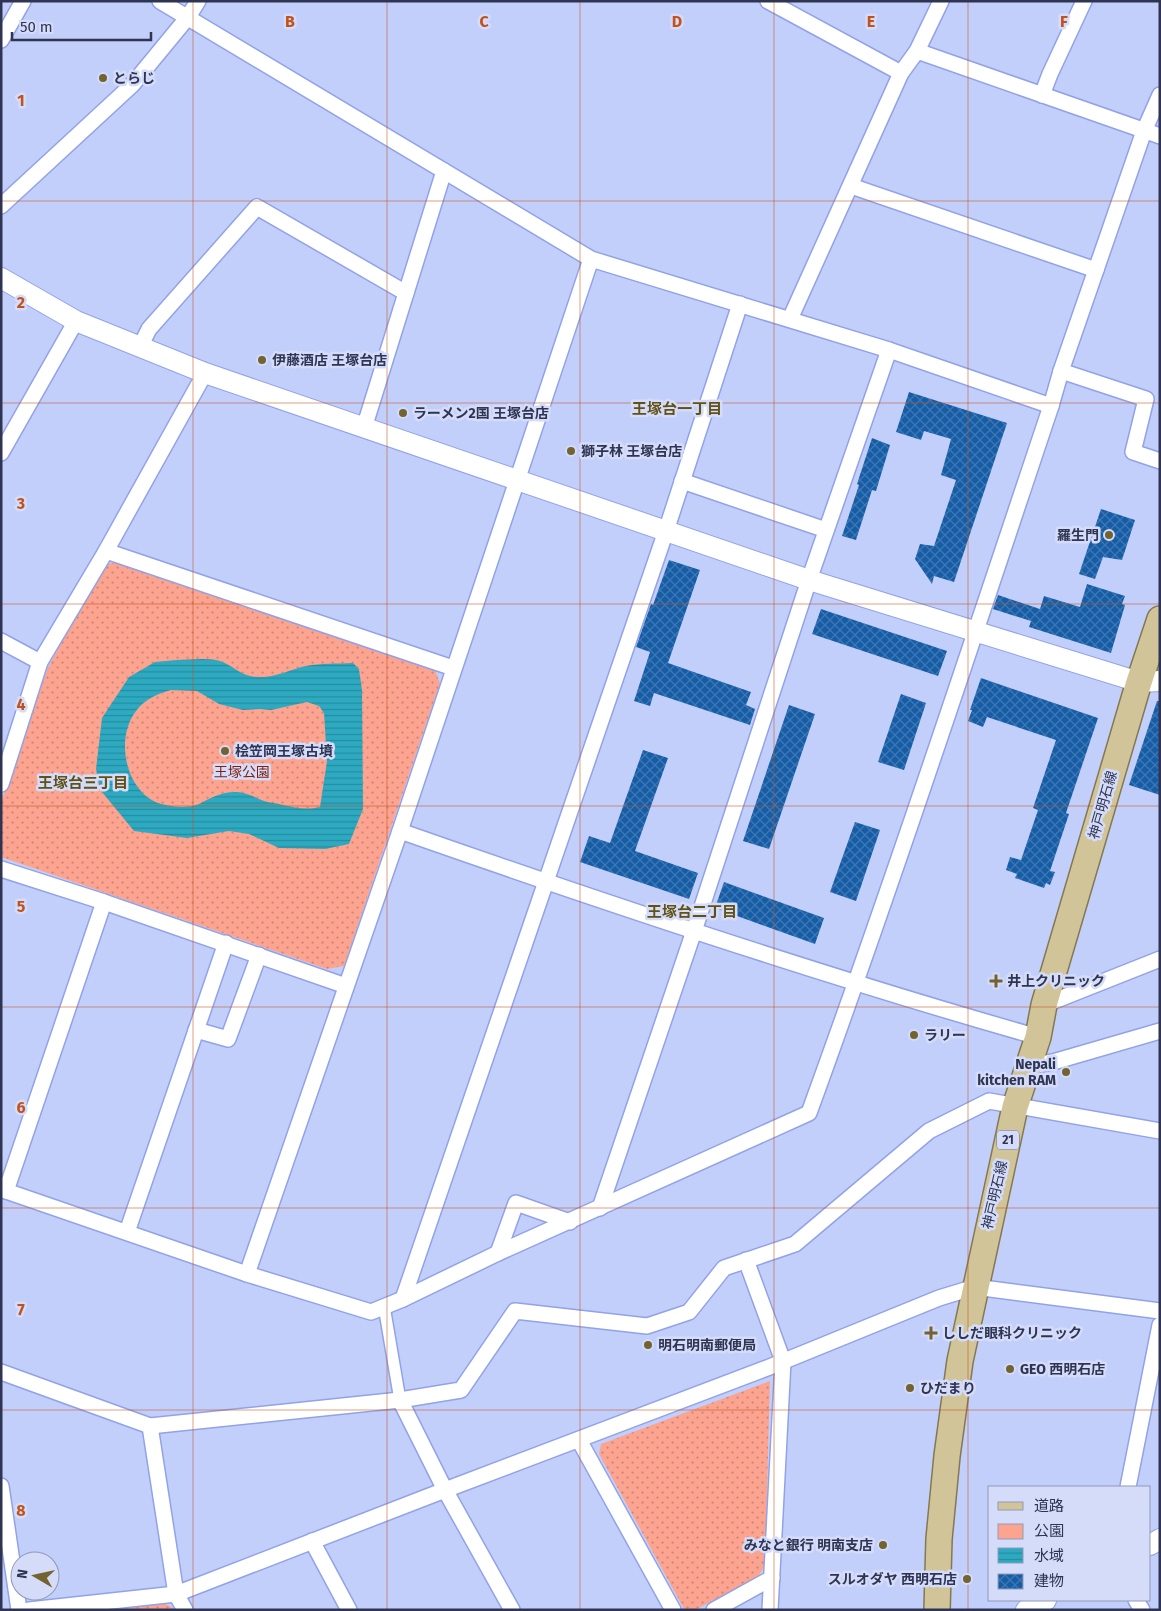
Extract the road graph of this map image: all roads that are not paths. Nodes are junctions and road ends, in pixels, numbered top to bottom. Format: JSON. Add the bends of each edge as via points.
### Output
{"nodes":[{"id":1,"x":23,"y":1,"type":"edge"},
{"id":2,"x":160,"y":1,"type":"edge"},
{"id":3,"x":198,"y":1,"type":"edge"},
{"id":4,"x":768,"y":1,"type":"edge"},
{"id":5,"x":942,"y":1,"type":"edge"},
{"id":6,"x":1084,"y":1,"type":"edge"},
{"id":7,"x":188,"y":17,"type":"junction"},
{"id":8,"x":1,"y":40,"type":"edge"},
{"id":9,"x":917,"y":52,"type":"junction"},
{"id":10,"x":901,"y":73,"type":"junction"},
{"id":11,"x":1042,"y":95,"type":"junction"},
{"id":12,"x":1160,"y":95,"type":"edge"},
{"id":13,"x":1144,"y":130,"type":"junction"},
{"id":14,"x":1160,"y":136,"type":"edge"},
{"id":15,"x":444,"y":171,"type":"junction"},
{"id":16,"x":851,"y":186,"type":"junction"},
{"id":17,"x":1,"y":206,"type":"edge"},
{"id":18,"x":591,"y":259,"type":"junction"},
{"id":19,"x":1096,"y":270,"type":"junction"},
{"id":20,"x":1,"y":278,"type":"edge"},
{"id":21,"x":406,"y":293,"type":"junction"},
{"id":22,"x":740,"y":304,"type":"junction"},
{"id":23,"x":790,"y":319,"type":"junction"},
{"id":24,"x":76,"y":321,"type":"junction"},
{"id":25,"x":140,"y":347,"type":"junction"},
{"id":26,"x":889,"y":350,"type":"junction"},
{"id":27,"x":1060,"y":371,"type":"junction"},
{"id":28,"x":205,"y":373,"type":"junction"},
{"id":29,"x":1051,"y":406,"type":"junction"},
{"id":30,"x":364,"y":428,"type":"junction"},
{"id":31,"x":1,"y":453,"type":"edge"},
{"id":32,"x":1160,"y":461,"type":"edge"},
{"id":33,"x":517,"y":479,"type":"junction"},
{"id":34,"x":682,"y":482,"type":"junction"},
{"id":35,"x":826,"y":530,"type":"junction"},
{"id":36,"x":666,"y":531,"type":"junction"},
{"id":37,"x":106,"y":551,"type":"junction"},
{"id":38,"x":809,"y":580,"type":"junction"},
{"id":39,"x":1160,"y":619,"type":"edge"},
{"id":40,"x":975,"y":633,"type":"junction"},
{"id":41,"x":1,"y":641,"type":"edge"},
{"id":42,"x":40,"y":662,"type":"junction"},
{"id":43,"x":453,"y":668,"type":"junction"},
{"id":44,"x":1149,"y":682,"type":"edge"},
{"id":45,"x":1,"y":784,"type":"edge"},
{"id":46,"x":400,"y":830,"type":"junction"},
{"id":47,"x":1,"y":869,"type":"edge"},
{"id":48,"x":546,"y":882,"type":"junction"},
{"id":49,"x":104,"y":902,"type":"junction"},
{"id":50,"x":694,"y":931,"type":"junction"},
{"id":51,"x":226,"y":943,"type":"junction"},
{"id":52,"x":259,"y":955,"type":"junction"},
{"id":53,"x":1160,"y":959,"type":"edge"},
{"id":54,"x":856,"y":984,"type":"junction"},
{"id":55,"x":346,"y":986,"type":"junction"},
{"id":56,"x":1044,"y":1005,"type":"junction"},
{"id":57,"x":196,"y":1030,"type":"junction"},
{"id":58,"x":1160,"y":1031,"type":"edge"},
{"id":59,"x":1038,"y":1037,"type":"junction"},
{"id":60,"x":1029,"y":1066,"type":"junction"},
{"id":61,"x":1015,"y":1107,"type":"junction"},
{"id":62,"x":1160,"y":1131,"type":"edge"},
{"id":63,"x":4,"y":1188,"type":"edge"},
{"id":64,"x":600,"y":1208,"type":"junction"},
{"id":65,"x":570,"y":1222,"type":"junction"},
{"id":66,"x":127,"y":1232,"type":"junction"},
{"id":67,"x":498,"y":1254,"type":"junction"},
{"id":68,"x":746,"y":1260,"type":"junction"},
{"id":69,"x":246,"y":1274,"type":"junction"},
{"id":70,"x":975,"y":1287,"type":"junction"},
{"id":71,"x":403,"y":1298,"type":"junction"},
{"id":72,"x":384,"y":1306,"type":"junction"},
{"id":73,"x":1160,"y":1311,"type":"edge"},
{"id":74,"x":1160,"y":1325,"type":"edge"},
{"id":75,"x":783,"y":1361,"type":"junction"},
{"id":76,"x":1,"y":1372,"type":"edge"},
{"id":77,"x":400,"y":1400,"type":"junction"},
{"id":78,"x":150,"y":1426,"type":"junction"},
{"id":79,"x":579,"y":1440,"type":"junction"},
{"id":80,"x":1,"y":1486,"type":"edge"},
{"id":81,"x":1128,"y":1486,"type":"edge"},
{"id":82,"x":445,"y":1490,"type":"junction"},
{"id":83,"x":312,"y":1541,"type":"junction"},
{"id":84,"x":772,"y":1578,"type":"junction"},
{"id":85,"x":176,"y":1594,"type":"junction"},
{"id":86,"x":1044,"y":1601,"type":"edge"},
{"id":87,"x":19,"y":1610,"type":"edge"},
{"id":88,"x":29,"y":1610,"type":"edge"},
{"id":89,"x":185,"y":1610,"type":"edge"},
{"id":90,"x":349,"y":1610,"type":"edge"},
{"id":91,"x":512,"y":1610,"type":"edge"},
{"id":92,"x":673,"y":1610,"type":"edge"},
{"id":93,"x":714,"y":1610,"type":"edge"},
{"id":94,"x":770,"y":1610,"type":"edge"},
{"id":95,"x":937,"y":1610,"type":"edge"},
{"id":96,"x":1026,"y":1610,"type":"edge"}],
"edges":[{"from":1,"to":8,"type":"street"},
{"from":2,"to":7,"type":"street"},
{"from":3,"to":7,"type":"street"},
{"from":4,"to":10,"type":"street"},
{"from":5,"to":9,"type":"street"},
{"from":6,"to":11,"type":"street"},
{"from":7,"to":15,"type":"street"},
{"from":7,"to":17,"type":"street","via":[[132,85]]},
{"from":9,"to":10,"type":"street"},
{"from":9,"to":11,"type":"street"},
{"from":10,"to":16,"type":"street"},
{"from":11,"to":13,"type":"street"},
{"from":12,"to":13,"type":"street"},
{"from":13,"to":14,"type":"street"},
{"from":13,"to":19,"type":"street"},
{"from":15,"to":18,"type":"street"},
{"from":15,"to":21,"type":"street"},
{"from":16,"to":19,"type":"street"},
{"from":16,"to":23,"type":"street"},
{"from":18,"to":22,"type":"street"},
{"from":18,"to":33,"type":"street"},
{"from":19,"to":27,"type":"street"},
{"from":20,"to":24,"type":"street"},
{"from":21,"to":25,"type":"street","via":[[257,207],[149,329]]},
{"from":21,"to":30,"type":"street"},
{"from":22,"to":23,"type":"street"},
{"from":22,"to":34,"type":"street"},
{"from":23,"to":26,"type":"street"},
{"from":24,"to":25,"type":"street"},
{"from":24,"to":31,"type":"street"},
{"from":25,"to":28,"type":"street"},
{"from":26,"to":29,"type":"street"},
{"from":26,"to":35,"type":"street"},
{"from":27,"to":29,"type":"street"},
{"from":27,"to":32,"type":"street","via":[[1146,400],[1133,452]]},
{"from":28,"to":30,"type":"street"},
{"from":28,"to":37,"type":"street"},
{"from":29,"to":40,"type":"street"},
{"from":30,"to":33,"type":"street"},
{"from":33,"to":36,"type":"street"},
{"from":33,"to":43,"type":"street"},
{"from":34,"to":35,"type":"street"},
{"from":34,"to":36,"type":"street"},
{"from":35,"to":38,"type":"street"},
{"from":36,"to":38,"type":"street"},
{"from":36,"to":48,"type":"street"},
{"from":37,"to":42,"type":"street"},
{"from":37,"to":43,"type":"street"},
{"from":38,"to":40,"type":"street"},
{"from":38,"to":50,"type":"street"},
{"from":39,"to":44,"type":"main road","name":"神戸明石線","number":"21"},
{"from":40,"to":44,"type":"street"},
{"from":40,"to":54,"type":"street"},
{"from":41,"to":42,"type":"street"},
{"from":42,"to":45,"type":"street"},
{"from":43,"to":46,"type":"street"},
{"from":44,"to":56,"type":"main road","name":"神戸明石線","number":"21"},
{"from":46,"to":48,"type":"street"},
{"from":46,"to":55,"type":"street"},
{"from":47,"to":49,"type":"street"},
{"from":48,"to":50,"type":"street"},
{"from":48,"to":71,"type":"street"},
{"from":49,"to":51,"type":"street"},
{"from":49,"to":63,"type":"street"},
{"from":50,"to":54,"type":"street"},
{"from":50,"to":64,"type":"street"},
{"from":51,"to":52,"type":"street"},
{"from":51,"to":57,"type":"street"},
{"from":52,"to":55,"type":"street"},
{"from":52,"to":57,"type":"street","via":[[228,1039]]},
{"from":53,"to":56,"type":"street"},
{"from":54,"to":59,"type":"street"},
{"from":54,"to":64,"type":"street","via":[[810,1113]]},
{"from":55,"to":69,"type":"street"},
{"from":56,"to":59,"type":"main road","name":"神戸明石線","number":"21"},
{"from":57,"to":66,"type":"street"},
{"from":58,"to":60,"type":"street"},
{"from":59,"to":60,"type":"main road","name":"神戸明石線","number":"21"},
{"from":60,"to":61,"type":"main road","name":"神戸明石線","number":"21"},
{"from":61,"to":62,"type":"street"},
{"from":61,"to":68,"type":"street","via":[[989,1102],[929,1131],[795,1244]]},
{"from":61,"to":70,"type":"main road","name":"神戸明石線","number":"21"},
{"from":63,"to":66,"type":"street"},
{"from":64,"to":65,"type":"street"},
{"from":65,"to":67,"type":"street"},
{"from":65,"to":67,"type":"street","via":[[516,1203]]},
{"from":66,"to":69,"type":"street"},
{"from":67,"to":71,"type":"street"},
{"from":68,"to":75,"type":"street"},
{"from":68,"to":77,"type":"street","via":[[724,1268],[689,1312],[647,1326],[515,1311],[461,1390]]},
{"from":69,"to":72,"type":"street","via":[[371,1312]]},
{"from":70,"to":73,"type":"street"},
{"from":70,"to":75,"type":"street","via":[[939,1298]]},
{"from":70,"to":95,"type":"main road","name":"神戸明石線","number":"21","via":[[946,1456]]},
{"from":71,"to":72,"type":"street"},
{"from":72,"to":77,"type":"street"},
{"from":74,"to":81,"type":"street"},
{"from":75,"to":79,"type":"street"},
{"from":75,"to":84,"type":"street"},
{"from":76,"to":78,"type":"street"},
{"from":77,"to":78,"type":"street"},
{"from":77,"to":82,"type":"street"},
{"from":78,"to":85,"type":"street"},
{"from":79,"to":82,"type":"street"},
{"from":79,"to":92,"type":"street"},
{"from":80,"to":87,"type":"street"},
{"from":82,"to":83,"type":"street"},
{"from":82,"to":91,"type":"street"},
{"from":83,"to":85,"type":"street"},
{"from":83,"to":90,"type":"street"},
{"from":84,"to":93,"type":"street"},
{"from":84,"to":94,"type":"street"},
{"from":85,"to":88,"type":"street"},
{"from":85,"to":89,"type":"street"},
{"from":86,"to":96,"type":"street"}]}
